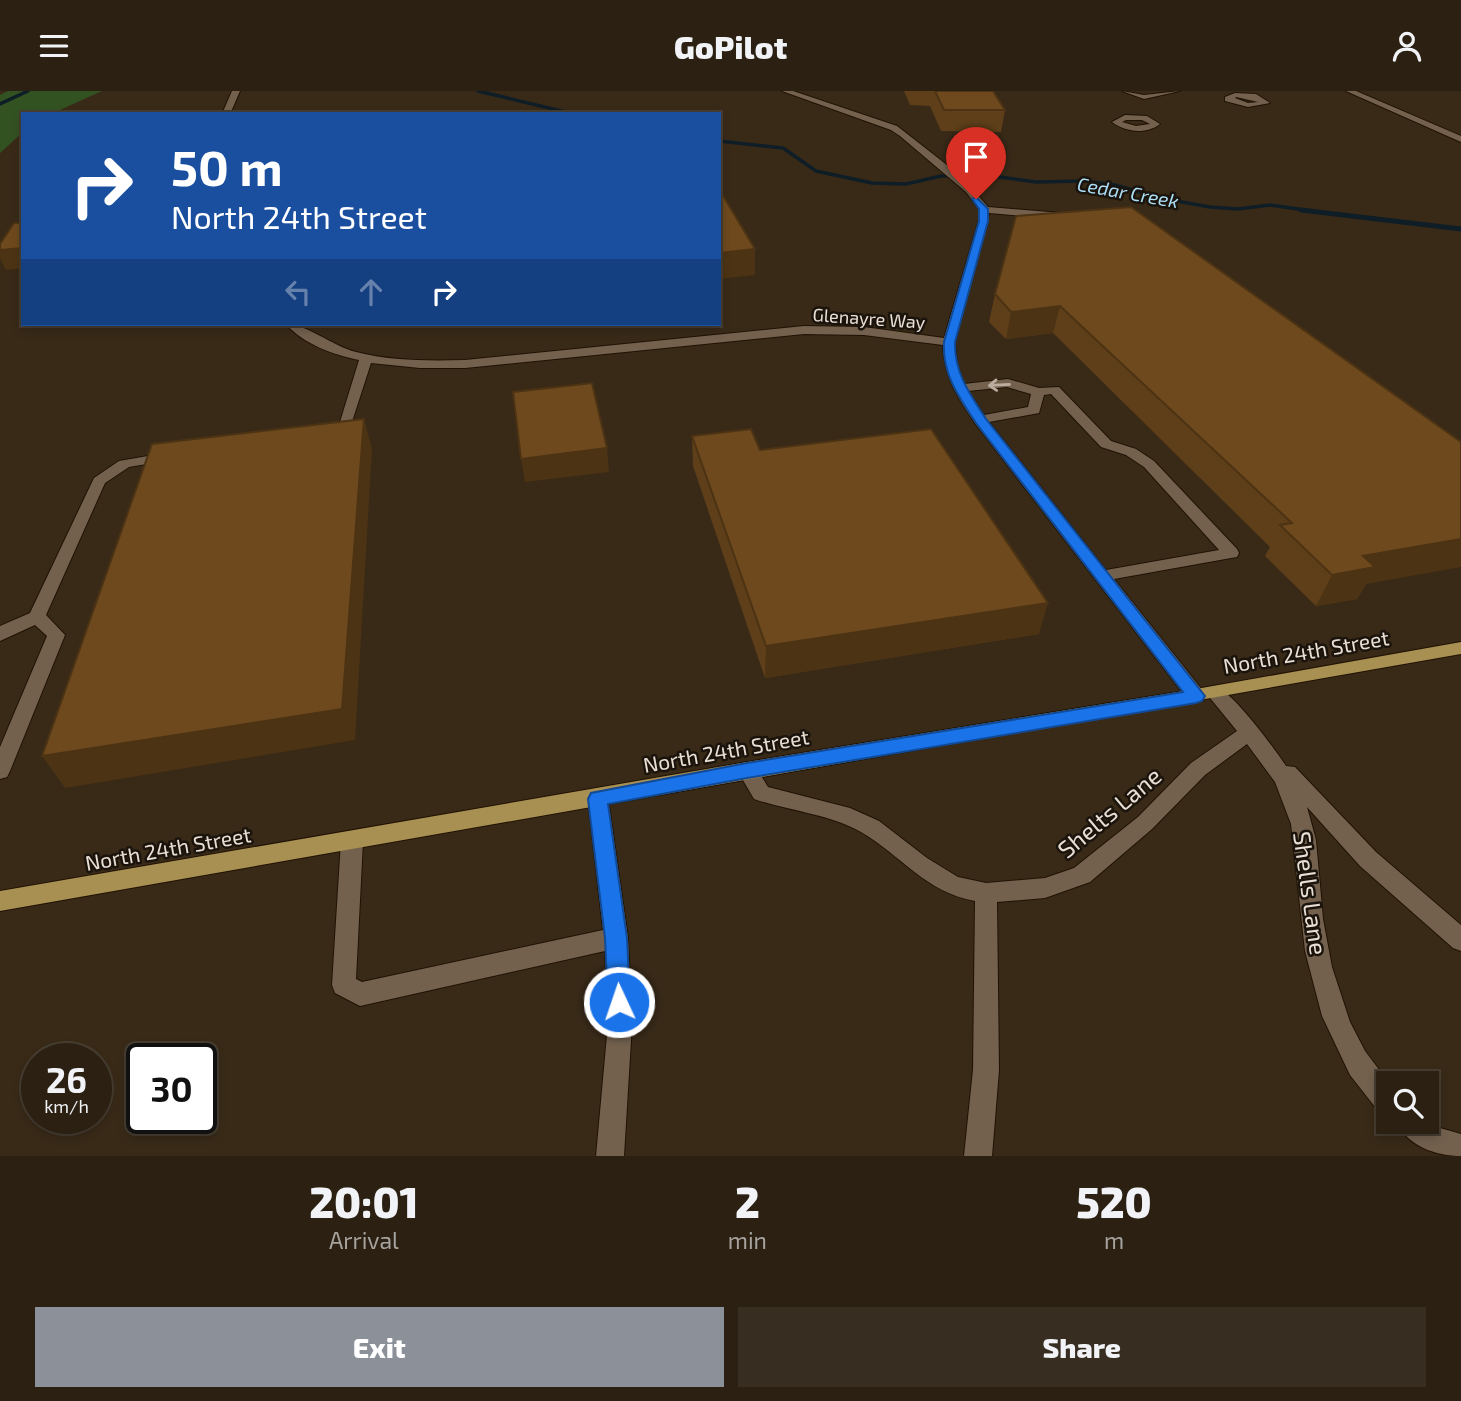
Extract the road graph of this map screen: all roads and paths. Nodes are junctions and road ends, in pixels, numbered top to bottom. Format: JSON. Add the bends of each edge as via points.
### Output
{"nodes":[{"id":1,"x":236,"y":91,"type":"edge"},
{"id":2,"x":786,"y":91,"type":"edge"},
{"id":3,"x":1126,"y":91,"type":"edge"},
{"id":4,"x":1176,"y":91,"type":"edge"},
{"id":5,"x":1350,"y":91,"type":"edge"},
{"id":6,"x":1220,"y":93,"type":"dead end"},
{"id":7,"x":1230,"y":96,"type":"dead end"},
{"id":8,"x":227,"y":112,"type":"edge"},
{"id":9,"x":1451,"y":125,"type":"dead end"},
{"id":10,"x":1432,"y":127,"type":"junction"},
{"id":11,"x":1461,"y":139,"type":"edge"},
{"id":12,"x":984,"y":209,"type":"junction"},
{"id":13,"x":1077,"y":218,"type":"edge"},
{"id":14,"x":295,"y":326,"type":"edge"},
{"id":15,"x":949,"y":342,"type":"junction"},
{"id":16,"x":366,"y":358,"type":"junction"},
{"id":17,"x":959,"y":388,"type":"junction"},
{"id":18,"x":1038,"y":392,"type":"junction"},
{"id":19,"x":980,"y":421,"type":"junction"},
{"id":20,"x":322,"y":440,"type":"edge"},
{"id":21,"x":189,"y":454,"type":"edge"},
{"id":22,"x":1102,"y":576,"type":"junction"},
{"id":23,"x":37,"y":617,"type":"junction"},
{"id":24,"x":0,"y":635,"type":"edge"},
{"id":25,"x":1461,"y":648,"type":"edge"},
{"id":26,"x":1206,"y":695,"type":"junction"},
{"id":27,"x":1249,"y":732,"type":"junction"},
{"id":28,"x":747,"y":770,"type":"junction"},
{"id":29,"x":0,"y":771,"type":"edge"},
{"id":30,"x":598,"y":799,"type":"junction"},
{"id":31,"x":352,"y":841,"type":"junction"},
{"id":32,"x":986,"y":893,"type":"junction"},
{"id":33,"x":0,"y":901,"type":"edge"},
{"id":34,"x":616,"y":938,"type":"junction"},
{"id":35,"x":1461,"y":940,"type":"edge"},
{"id":36,"x":1376,"y":1087,"type":"edge"},
{"id":37,"x":1426,"y":1134,"type":"edge"},
{"id":38,"x":1461,"y":1148,"type":"edge"},
{"id":39,"x":610,"y":1156,"type":"edge"},
{"id":40,"x":978,"y":1156,"type":"edge"}],
"edges":[{"from":1,"to":8,"type":"street"},
{"from":2,"to":12,"type":"street","via":[[894,128],[971,192]]},
{"from":3,"to":4,"type":"street","via":[[1145,108]]},
{"from":5,"to":10,"type":"street"},
{"from":6,"to":7,"type":"street"},
{"from":9,"to":10,"type":"street"},
{"from":10,"to":11,"type":"street"},
{"from":12,"to":13,"type":"street"},
{"from":12,"to":15,"type":"street"},
{"from":14,"to":16,"type":"street","name":"Glenayre Way","via":[[321,343]]},
{"from":15,"to":16,"type":"street","name":"Glenayre Way","via":[[823,330],[465,364]]},
{"from":15,"to":17,"type":"street","name":"Shells Lane","via":[[948,356]]},
{"from":16,"to":20,"type":"street","via":[[341,434]]},
{"from":18,"to":17,"type":"street","one_way":true,"via":[[1008,383]]},
{"from":17,"to":19,"type":"street","name":"Shells Lane"},
{"from":18,"to":19,"type":"street","via":[[1034,410]]},
{"from":18,"to":22,"type":"street","via":[[1054,390],[1106,444],[1149,464],[1231,553]]},
{"from":19,"to":22,"type":"street","name":"Shells Lane"},
{"from":21,"to":23,"type":"street","via":[[135,460],[116,466],[99,481]]},
{"from":22,"to":26,"type":"street","name":"Shells Lane"},
{"from":23,"to":24,"type":"street"},
{"from":23,"to":29,"type":"street","via":[[56,635]]},
{"from":25,"to":26,"type":"main road","name":"North 24th Street"},
{"from":26,"to":27,"type":"street","name":"Shells Lane"},
{"from":26,"to":28,"type":"main road","name":"North 24th Street"},
{"from":27,"to":32,"type":"street","name":"Shelts Lane","via":[[1198,769],[1082,875],[1045,888]]},
{"from":27,"to":35,"type":"street","via":[[1368,859]]},
{"from":27,"to":36,"type":"street","name":"Shells Lane","via":[[1282,776],[1298,812],[1308,853],[1314,935],[1331,1009],[1356,1061]]},
{"from":28,"to":30,"type":"main road","name":"North 24th Street"},
{"from":28,"to":32,"type":"street","name":"Shelts Lane","via":[[761,793],[850,817],[951,884]]},
{"from":30,"to":31,"type":"main road","name":"North 24th Street"},
{"from":30,"to":34,"type":"street"},
{"from":31,"to":33,"type":"main road","name":"North 24th Street"},
{"from":31,"to":34,"type":"street","via":[[344,985],[360,994]]},
{"from":32,"to":40,"type":"street","via":[[986,1070]]},
{"from":34,"to":39,"type":"street","via":[[620,1024]]},
{"from":37,"to":38,"type":"street"}]}
